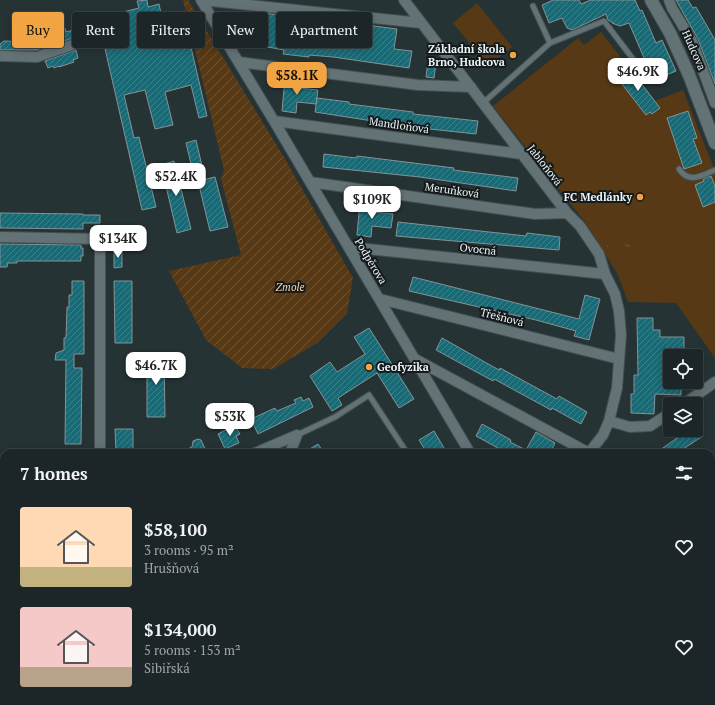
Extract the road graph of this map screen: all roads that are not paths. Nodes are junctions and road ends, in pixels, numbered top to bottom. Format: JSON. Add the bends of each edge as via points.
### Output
{"nodes":[{"id":1,"x":201,"y":0,"type":"edge"},
{"id":2,"x":404,"y":0,"type":"edge"},
{"id":3,"x":651,"y":0,"type":"edge"},
{"id":4,"x":669,"y":0,"type":"edge"},
{"id":5,"x":533,"y":6,"type":"dead end"},
{"id":6,"x":421,"y":23,"type":"junction"},
{"id":7,"x":550,"y":43,"type":"junction"},
{"id":8,"x":72,"y":45,"type":"dead end"},
{"id":9,"x":0,"y":56,"type":"edge"},
{"id":10,"x":633,"y":59,"type":"dead end"},
{"id":11,"x":239,"y":62,"type":"junction"},
{"id":12,"x":471,"y":87,"type":"junction"},
{"id":13,"x":483,"y":103,"type":"junction"},
{"id":14,"x":715,"y":103,"type":"edge"},
{"id":15,"x":274,"y":121,"type":"junction"},
{"id":16,"x":715,"y":143,"type":"edge"},
{"id":17,"x":521,"y":154,"type":"junction"},
{"id":18,"x":679,"y":169,"type":"dead end"},
{"id":19,"x":715,"y":170,"type":"edge"},
{"id":20,"x":310,"y":182,"type":"junction"},
{"id":21,"x":567,"y":213,"type":"junction"},
{"id":22,"x":0,"y":237,"type":"edge"},
{"id":23,"x":349,"y":247,"type":"junction"},
{"id":24,"x":606,"y":274,"type":"junction"},
{"id":25,"x":380,"y":299,"type":"junction"},
{"id":26,"x":415,"y":359,"type":"junction"},
{"id":27,"x":619,"y":359,"type":"junction"},
{"id":28,"x":715,"y":382,"type":"edge"},
{"id":29,"x":694,"y":397,"type":"edge"},
{"id":30,"x":663,"y":418,"type":"edge"},
{"id":31,"x":610,"y":421,"type":"junction"},
{"id":32,"x":297,"y":435,"type":"junction"},
{"id":33,"x":100,"y":449,"type":"edge"},
{"id":34,"x":264,"y":449,"type":"edge"},
{"id":35,"x":292,"y":449,"type":"edge"},
{"id":36,"x":404,"y":449,"type":"edge"},
{"id":37,"x":468,"y":449,"type":"edge"},
{"id":38,"x":582,"y":449,"type":"edge"},
{"id":39,"x":592,"y":449,"type":"edge"}],
"edges":[{"from":1,"to":6,"type":"street"},
{"from":1,"to":11,"type":"street","name":"Podpěrova"},
{"from":2,"to":6,"type":"street","name":"Jabloňová"},
{"from":3,"to":16,"type":"street","name":"Hudcova","via":[[674,40]]},
{"from":4,"to":14,"type":"street","name":"Hudcova","via":[[692,41]]},
{"from":5,"to":7,"type":"lane"},
{"from":6,"to":12,"type":"street","name":"Jabloňová"},
{"from":7,"to":10,"type":"lane","via":[[604,21]]},
{"from":7,"to":13,"type":"lane"},
{"from":8,"to":9,"type":"street","via":[[37,57]]},
{"from":11,"to":12,"type":"street","via":[[418,85]]},
{"from":11,"to":15,"type":"street","name":"Podpěrova"},
{"from":12,"to":13,"type":"street","name":"Jabloňová"},
{"from":13,"to":17,"type":"street","name":"Jabloňová"},
{"from":15,"to":17,"type":"street","name":"Mandloňová"},
{"from":15,"to":20,"type":"street","name":"Podpěrova"},
{"from":17,"to":21,"type":"street","name":"Jabloňová"},
{"from":18,"to":19,"type":"lane","via":[[686,176],[696,178]]},
{"from":20,"to":21,"type":"street","name":"Meruňková","via":[[535,214]]},
{"from":20,"to":23,"type":"street","name":"Podpěrova"},
{"from":21,"to":24,"type":"street","name":"Jabloňová","via":[[580,226],[599,254]]},
{"from":22,"to":33,"type":"street","via":[[100,239]]},
{"from":23,"to":24,"type":"street","name":"Ovocná"},
{"from":23,"to":25,"type":"street","name":"Podpěrova"},
{"from":24,"to":27,"type":"street","name":"Jabloňová","via":[[615,294],[619,312]]},
{"from":25,"to":26,"type":"street","name":"Podpěrova"},
{"from":25,"to":27,"type":"street","name":"Třešňová"},
{"from":26,"to":37,"type":"street","name":"Podpěrova"},
{"from":26,"to":38,"type":"street"},
{"from":27,"to":31,"type":"street","name":"Jabloňová","via":[[617,388]]},
{"from":28,"to":29,"type":"street"},
{"from":30,"to":31,"type":"street","via":[[650,426],[630,427]]},
{"from":31,"to":39,"type":"street","name":"Jabloňová"},
{"from":32,"to":34,"type":"street"},
{"from":32,"to":35,"type":"street"},
{"from":32,"to":36,"type":"lane","via":[[336,417],[369,395]]}]}
